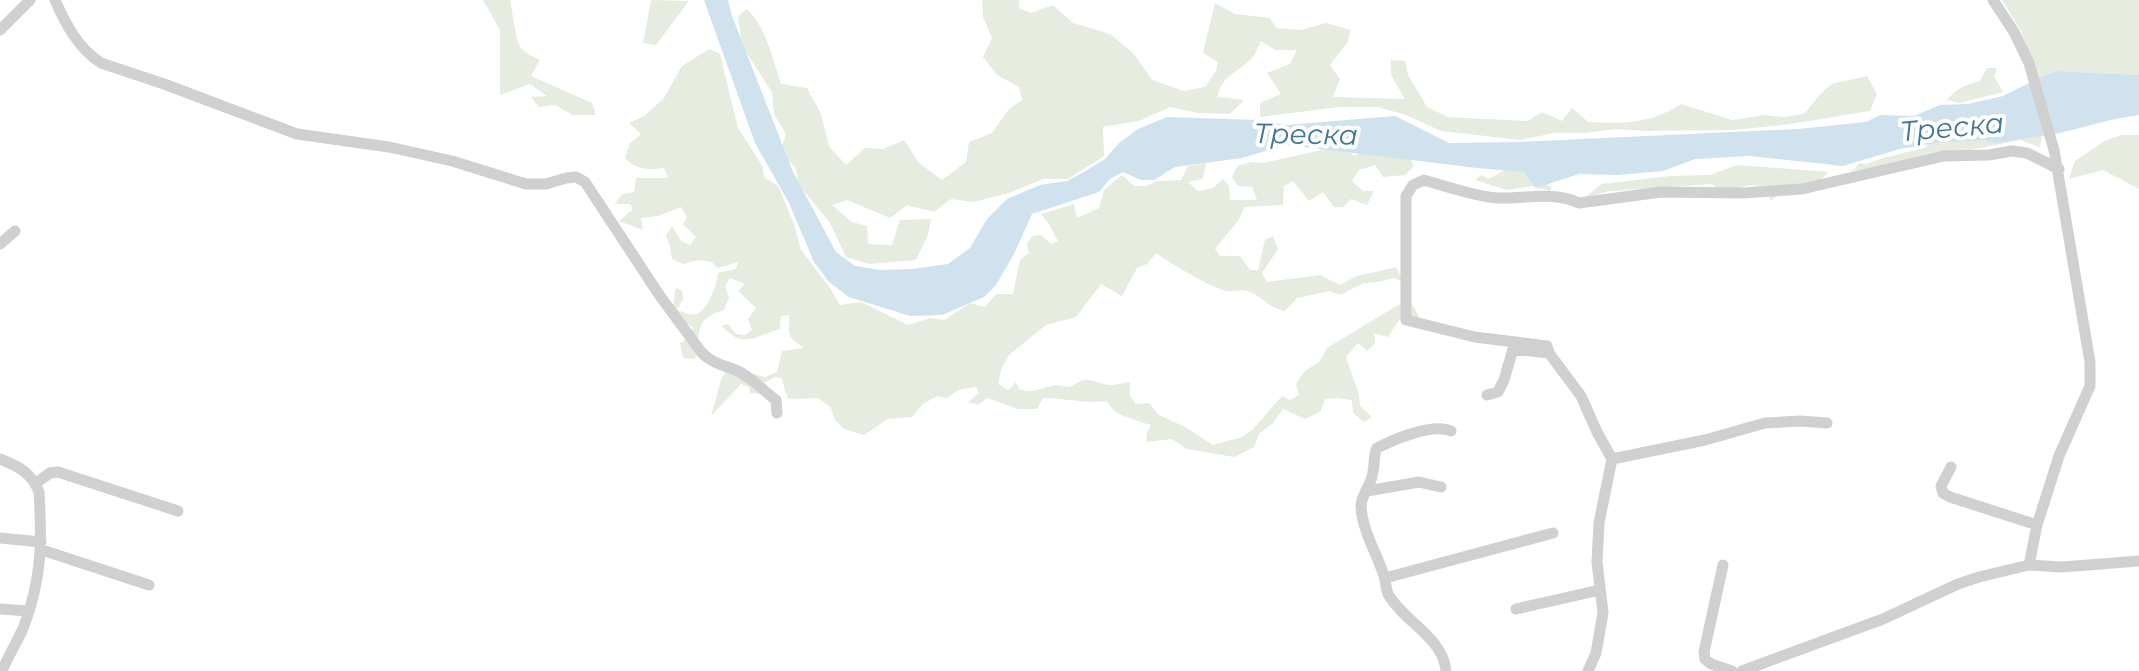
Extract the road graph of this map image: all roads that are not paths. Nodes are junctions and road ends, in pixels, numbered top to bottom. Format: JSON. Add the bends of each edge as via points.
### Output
{"nodes":[{"id":1,"x":30,"y":0,"type":"edge"},
{"id":2,"x":55,"y":0,"type":"edge"},
{"id":3,"x":1993,"y":0,"type":"edge"},
{"id":4,"x":0,"y":30,"type":"edge"},
{"id":5,"x":2059,"y":169,"type":"junction"},
{"id":6,"x":15,"y":231,"type":"dead end"},
{"id":7,"x":0,"y":244,"type":"edge"},
{"id":8,"x":1549,"y":353,"type":"junction"},
{"id":9,"x":1487,"y":395,"type":"dead end"},
{"id":10,"x":777,"y":413,"type":"dead end"},
{"id":11,"x":1827,"y":423,"type":"dead end"},
{"id":12,"x":1451,"y":431,"type":"dead end"},
{"id":13,"x":0,"y":459,"type":"edge"},
{"id":14,"x":1612,"y":459,"type":"junction"},
{"id":15,"x":1951,"y":467,"type":"dead end"},
{"id":16,"x":36,"y":483,"type":"junction"},
{"id":17,"x":1441,"y":487,"type":"dead end"},
{"id":18,"x":1367,"y":491,"type":"junction"},
{"id":19,"x":178,"y":511,"type":"dead end"},
{"id":20,"x":2037,"y":525,"type":"junction"},
{"id":21,"x":1553,"y":533,"type":"dead end"},
{"id":22,"x":0,"y":538,"type":"edge"},
{"id":23,"x":42,"y":546,"type":"junction"},
{"id":24,"x":2139,"y":561,"type":"edge"},
{"id":25,"x":1723,"y":565,"type":"dead end"},
{"id":26,"x":2029,"y":565,"type":"junction"},
{"id":27,"x":1385,"y":578,"type":"junction"},
{"id":28,"x":149,"y":585,"type":"dead end"},
{"id":29,"x":1600,"y":590,"type":"junction"},
{"id":30,"x":0,"y":609,"type":"edge"},
{"id":31,"x":1516,"y":609,"type":"dead end"},
{"id":32,"x":28,"y":611,"type":"junction"},
{"id":33,"x":2,"y":669,"type":"edge"},
{"id":34,"x":1446,"y":671,"type":"edge"},
{"id":35,"x":1588,"y":671,"type":"edge"},
{"id":36,"x":1732,"y":671,"type":"edge"},
{"id":37,"x":1742,"y":671,"type":"edge"}],
"edges":[{"from":1,"to":4,"type":"street"},
{"from":2,"to":10,"type":"street","via":[[68,27],[101,63],[297,134],[452,161],[526,184],[576,177],[585,182],[702,353],[751,380],[776,400]]},
{"from":3,"to":5,"type":"street","via":[[2029,63]]},
{"from":5,"to":8,"type":"street","via":[[2012,151],[1944,156],[1802,189],[1661,192],[1579,203],[1551,197],[1496,198],[1424,180],[1413,185],[1406,196],[1406,320],[1475,337],[1547,346]]},
{"from":5,"to":20,"type":"street","via":[[2088,340],[2090,386],[2059,456]]},
{"from":6,"to":7,"type":"street"},
{"from":8,"to":9,"type":"street","via":[[1513,349],[1498,392]]},
{"from":8,"to":14,"type":"street","via":[[1581,396]]},
{"from":11,"to":14,"type":"street","via":[[1765,423]]},
{"from":12,"to":18,"type":"street","via":[[1429,429],[1377,448]]},
{"from":13,"to":16,"type":"street"},
{"from":14,"to":29,"type":"street","via":[[1599,523]]},
{"from":15,"to":20,"type":"street","via":[[1943,493]]},
{"from":16,"to":19,"type":"street","via":[[58,472]]},
{"from":16,"to":23,"type":"street"},
{"from":17,"to":18,"type":"street","via":[[1419,482]]},
{"from":18,"to":27,"type":"street","via":[[1361,507]]},
{"from":20,"to":26,"type":"street"},
{"from":21,"to":27,"type":"street"},
{"from":22,"to":23,"type":"street"},
{"from":23,"to":28,"type":"street"},
{"from":23,"to":32,"type":"street"},
{"from":24,"to":26,"type":"street"},
{"from":25,"to":36,"type":"street","via":[[1704,652],[1711,664]]},
{"from":26,"to":37,"type":"street","via":[[1958,584],[1883,619]]},
{"from":27,"to":34,"type":"street","via":[[1387,593],[1435,643]]},
{"from":29,"to":31,"type":"street"},
{"from":29,"to":35,"type":"street","via":[[1603,613]]},
{"from":30,"to":32,"type":"street"},
{"from":32,"to":33,"type":"street"}]}
